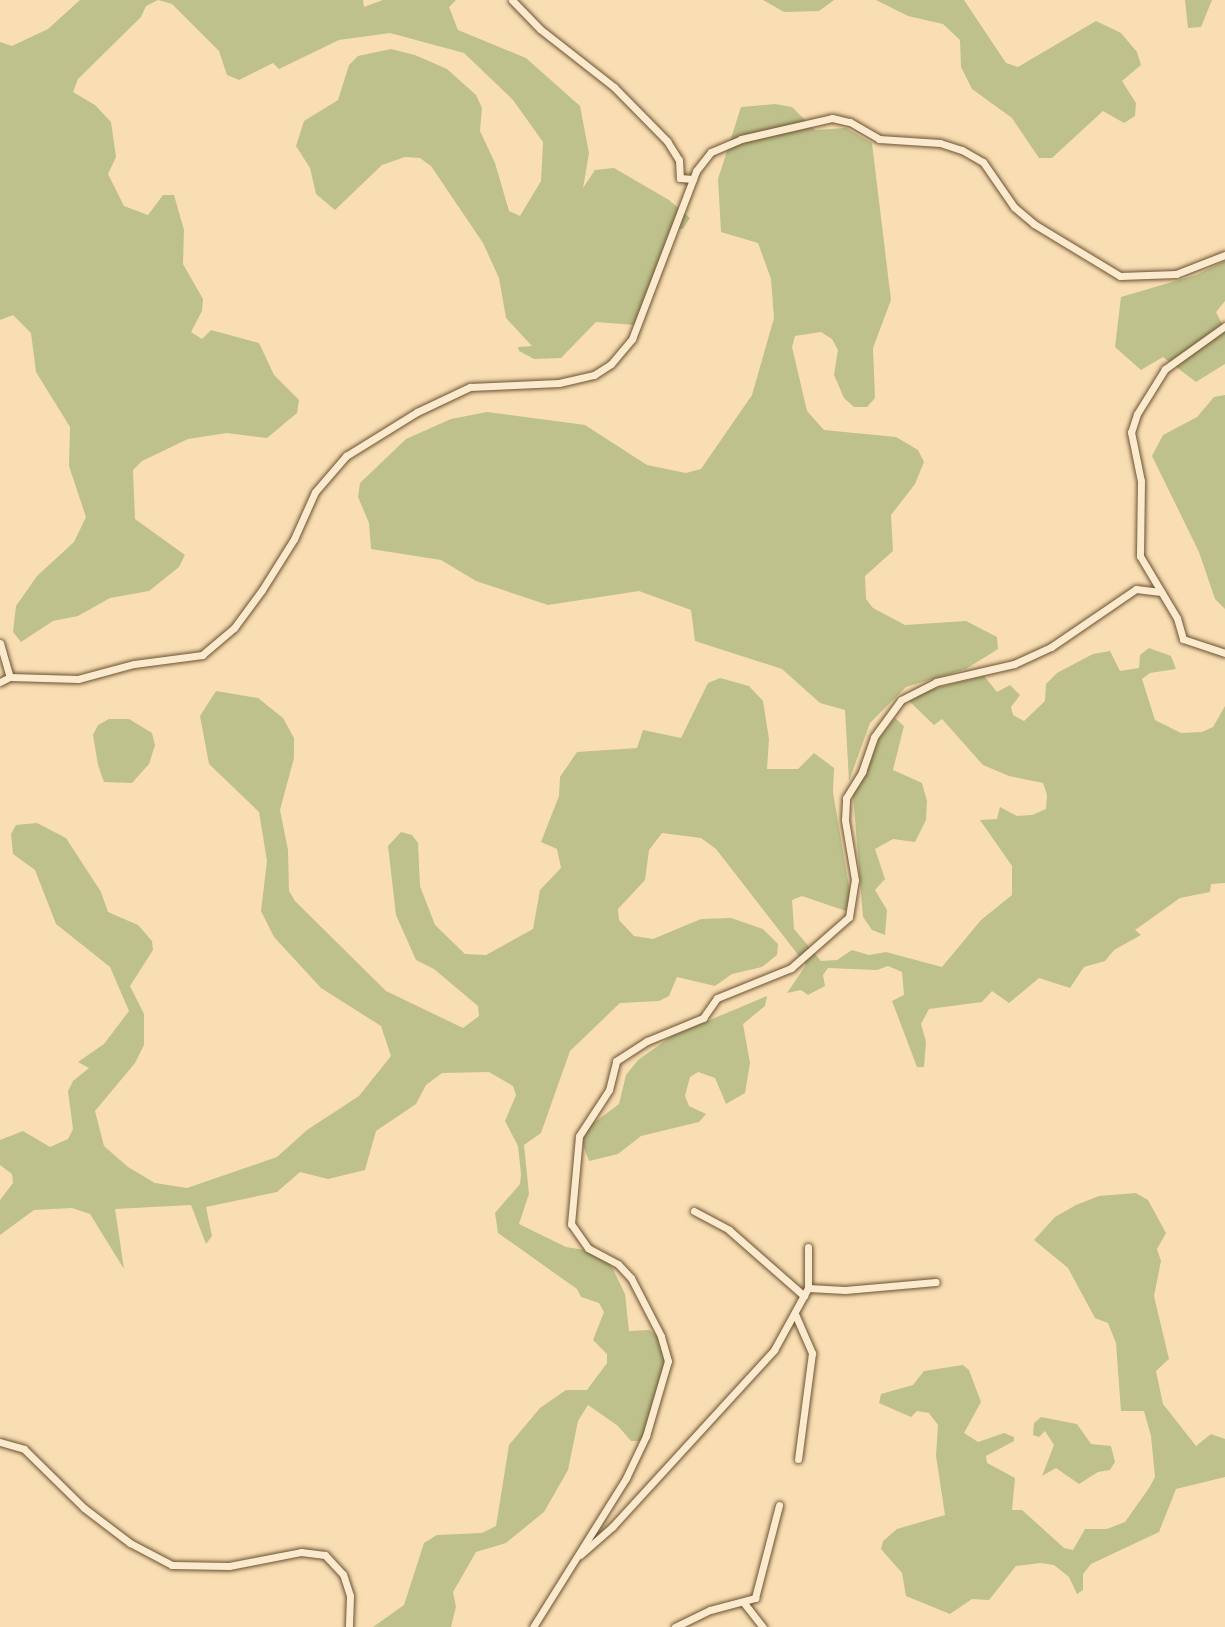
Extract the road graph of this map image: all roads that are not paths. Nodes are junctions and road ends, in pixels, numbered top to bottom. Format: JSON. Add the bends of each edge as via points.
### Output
{"nodes":[{"id":1,"x":512,"y":0,"type":"edge"},
{"id":2,"x":693,"y":179,"type":"junction"},
{"id":3,"x":1225,"y":255,"type":"edge"},
{"id":4,"x":1225,"y":326,"type":"edge"},
{"id":5,"x":1161,"y":592,"type":"junction"},
{"id":6,"x":0,"y":643,"type":"edge"},
{"id":7,"x":1225,"y":653,"type":"edge"},
{"id":8,"x":10,"y":677,"type":"junction"},
{"id":9,"x":0,"y":682,"type":"edge"},
{"id":10,"x":694,"y":1211,"type":"dead end"},
{"id":11,"x":808,"y":1247,"type":"dead end"},
{"id":12,"x":936,"y":1282,"type":"dead end"},
{"id":13,"x":808,"y":1288,"type":"junction"},
{"id":14,"x":804,"y":1296,"type":"junction"},
{"id":15,"x":795,"y":1314,"type":"junction"},
{"id":16,"x":0,"y":1442,"type":"edge"},
{"id":17,"x":798,"y":1459,"type":"dead end"},
{"id":18,"x":779,"y":1505,"type":"dead end"},
{"id":19,"x":577,"y":1557,"type":"junction"},
{"id":20,"x":744,"y":1603,"type":"junction"},
{"id":21,"x":349,"y":1627,"type":"edge"},
{"id":22,"x":533,"y":1627,"type":"edge"},
{"id":23,"x":675,"y":1627,"type":"edge"},
{"id":24,"x":763,"y":1627,"type":"edge"}],
"edges":[{"from":1,"to":2,"type":"street","via":[[540,29],[614,87],[667,141],[679,160],[680,177]]},
{"from":2,"to":3,"type":"street","via":[[703,159],[722,146],[832,118],[850,122],[879,139],[962,149],[983,162],[1014,207],[1034,224],[1109,272],[1176,274]]},
{"from":2,"to":8,"type":"street","via":[[632,339],[611,365],[594,375],[559,383],[470,387],[416,412],[346,456],[315,492],[294,539],[262,590],[233,628],[202,654],[134,664],[78,679]]},
{"from":4,"to":5,"type":"street","via":[[1165,369],[1131,432],[1141,481],[1140,556]]},
{"from":5,"to":7,"type":"street","via":[[1183,639]]},
{"from":5,"to":19,"type":"street","via":[[1136,589],[1051,647],[1014,664],[936,682],[901,700],[874,737],[862,772],[846,798],[855,880],[849,917],[791,968],[717,998],[703,1017],[635,1047],[617,1061],[609,1090],[579,1136],[571,1224],[588,1248],[618,1264],[631,1278],[661,1336],[668,1361],[638,1455]]},
{"from":6,"to":8,"type":"street"},
{"from":8,"to":9,"type":"street"},
{"from":10,"to":14,"type":"street","via":[[749,1246]]},
{"from":11,"to":13,"type":"street"},
{"from":12,"to":13,"type":"street","via":[[845,1290]]},
{"from":13,"to":14,"type":"street"},
{"from":14,"to":15,"type":"street"},
{"from":15,"to":17,"type":"street","via":[[812,1353]]},
{"from":15,"to":19,"type":"street","via":[[759,1368],[612,1527]]},
{"from":16,"to":21,"type":"street","via":[[24,1449],[83,1508],[130,1543],[172,1565],[229,1566],[301,1552],[325,1555],[343,1574],[349,1595]]},
{"from":18,"to":20,"type":"street","via":[[758,1593]]},
{"from":19,"to":22,"type":"street"},
{"from":20,"to":23,"type":"street","via":[[710,1610]]},
{"from":20,"to":24,"type":"street"}]}
